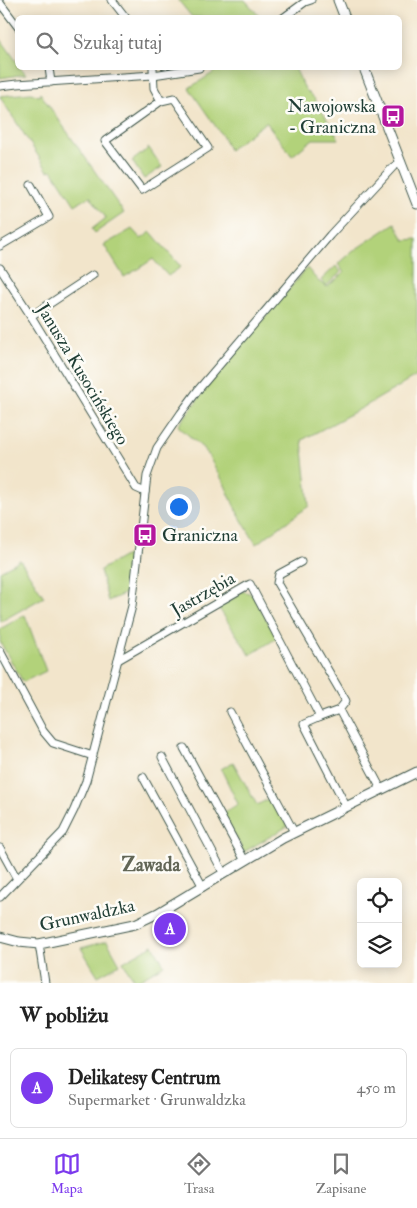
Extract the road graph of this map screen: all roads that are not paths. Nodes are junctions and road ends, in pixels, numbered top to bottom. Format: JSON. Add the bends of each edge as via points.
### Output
{"nodes":[{"id":1,"x":112,"y":0,"type":"edge"},
{"id":2,"x":311,"y":0,"type":"edge"},
{"id":3,"x":338,"y":0,"type":"edge"},
{"id":4,"x":0,"y":3,"type":"edge"},
{"id":5,"x":124,"y":15,"type":"edge"},
{"id":6,"x":287,"y":15,"type":"edge"},
{"id":7,"x":343,"y":15,"type":"edge"},
{"id":8,"x":15,"y":23,"type":"edge"},
{"id":9,"x":48,"y":70,"type":"edge"},
{"id":10,"x":168,"y":70,"type":"edge"},
{"id":11,"x":365,"y":70,"type":"edge"},
{"id":12,"x":153,"y":71,"type":"edge"},
{"id":13,"x":51,"y":82,"type":"junction"},
{"id":14,"x":0,"y":86,"type":"edge"},
{"id":15,"x":161,"y":102,"type":"junction"},
{"id":16,"x":401,"y":162,"type":"junction"},
{"id":17,"x":31,"y":185,"type":"dead end"},
{"id":18,"x":417,"y":204,"type":"edge"},
{"id":19,"x":0,"y":246,"type":"edge"},
{"id":20,"x":1,"y":270,"type":"edge"},
{"id":21,"x":94,"y":275,"type":"dead end"},
{"id":22,"x":31,"y":316,"type":"junction"},
{"id":23,"x":144,"y":492,"type":"junction"},
{"id":24,"x":301,"y":562,"type":"dead end"},
{"id":25,"x":0,"y":652,"type":"edge"},
{"id":26,"x":118,"y":660,"type":"junction"},
{"id":27,"x":339,"y":710,"type":"junction"},
{"id":28,"x":230,"y":712,"type":"dead end"},
{"id":29,"x":320,"y":716,"type":"junction"},
{"id":30,"x":184,"y":748,"type":"dead end"},
{"id":31,"x":93,"y":756,"type":"junction"},
{"id":32,"x":162,"y":758,"type":"dead end"},
{"id":33,"x":417,"y":772,"type":"edge"},
{"id":34,"x":143,"y":777,"type":"dead end"},
{"id":35,"x":381,"y":789,"type":"junction"},
{"id":36,"x":346,"y":806,"type":"junction"},
{"id":37,"x":294,"y":832,"type":"junction"},
{"id":38,"x":0,"y":848,"type":"edge"},
{"id":39,"x":245,"y":861,"type":"junction"},
{"id":40,"x":224,"y":874,"type":"junction"},
{"id":41,"x":17,"y":879,"type":"junction"},
{"id":42,"x":203,"y":887,"type":"junction"},
{"id":43,"x":0,"y":897,"type":"edge"},
{"id":44,"x":0,"y":936,"type":"edge"},
{"id":45,"x":39,"y":944,"type":"junction"},
{"id":46,"x":45,"y":983,"type":"edge"}],
"edges":[{"from":1,"to":5,"type":"street"},
{"from":2,"to":6,"type":"street"},
{"from":3,"to":7,"type":"street"},
{"from":4,"to":8,"type":"street"},
{"from":9,"to":13,"type":"street"},
{"from":10,"to":12,"type":"street"},
{"from":11,"to":16,"type":"street"},
{"from":12,"to":13,"type":"street"},
{"from":12,"to":15,"type":"street","via":[[154,88]]},
{"from":13,"to":14,"type":"street"},
{"from":15,"to":15,"type":"street","via":[[105,140],[142,190],[208,148],[174,98]]},
{"from":16,"to":18,"type":"street"},
{"from":16,"to":23,"type":"street","via":[[330,235],[198,390],[157,448]]},
{"from":17,"to":19,"type":"street","via":[[49,217]]},
{"from":20,"to":22,"type":"street","name":"Janusza Kusocińskiego"},
{"from":21,"to":22,"type":"street"},
{"from":22,"to":23,"type":"street","name":"Janusza Kusocińskiego","via":[[136,488]]},
{"from":23,"to":26,"type":"street","via":[[135,589]]},
{"from":24,"to":27,"type":"street","via":[[279,574],[277,583],[346,701]]},
{"from":25,"to":31,"type":"street","via":[[42,731],[53,743]]},
{"from":26,"to":29,"type":"street","name":"Jastrzębia","via":[[250,584]]},
{"from":26,"to":31,"type":"street"},
{"from":27,"to":29,"type":"street"},
{"from":27,"to":35,"type":"street"},
{"from":28,"to":37,"type":"street"},
{"from":29,"to":36,"type":"street","via":[[304,724]]},
{"from":30,"to":39,"type":"street"},
{"from":31,"to":41,"type":"street","via":[[64,832]]},
{"from":32,"to":40,"type":"street"},
{"from":33,"to":35,"type":"street","name":"Grunwaldzka"},
{"from":34,"to":42,"type":"street"},
{"from":35,"to":36,"type":"street","name":"Grunwaldzka"},
{"from":36,"to":37,"type":"street","name":"Grunwaldzka"},
{"from":37,"to":39,"type":"street","name":"Grunwaldzka"},
{"from":38,"to":41,"type":"street"},
{"from":39,"to":40,"type":"street","name":"Grunwaldzka"},
{"from":40,"to":42,"type":"street","name":"Grunwaldzka"},
{"from":41,"to":43,"type":"street"},
{"from":42,"to":45,"type":"street","name":"Grunwaldzka","via":[[135,924]]},
{"from":44,"to":45,"type":"street","name":"Grunwaldzka"},
{"from":45,"to":46,"type":"street"}]}
